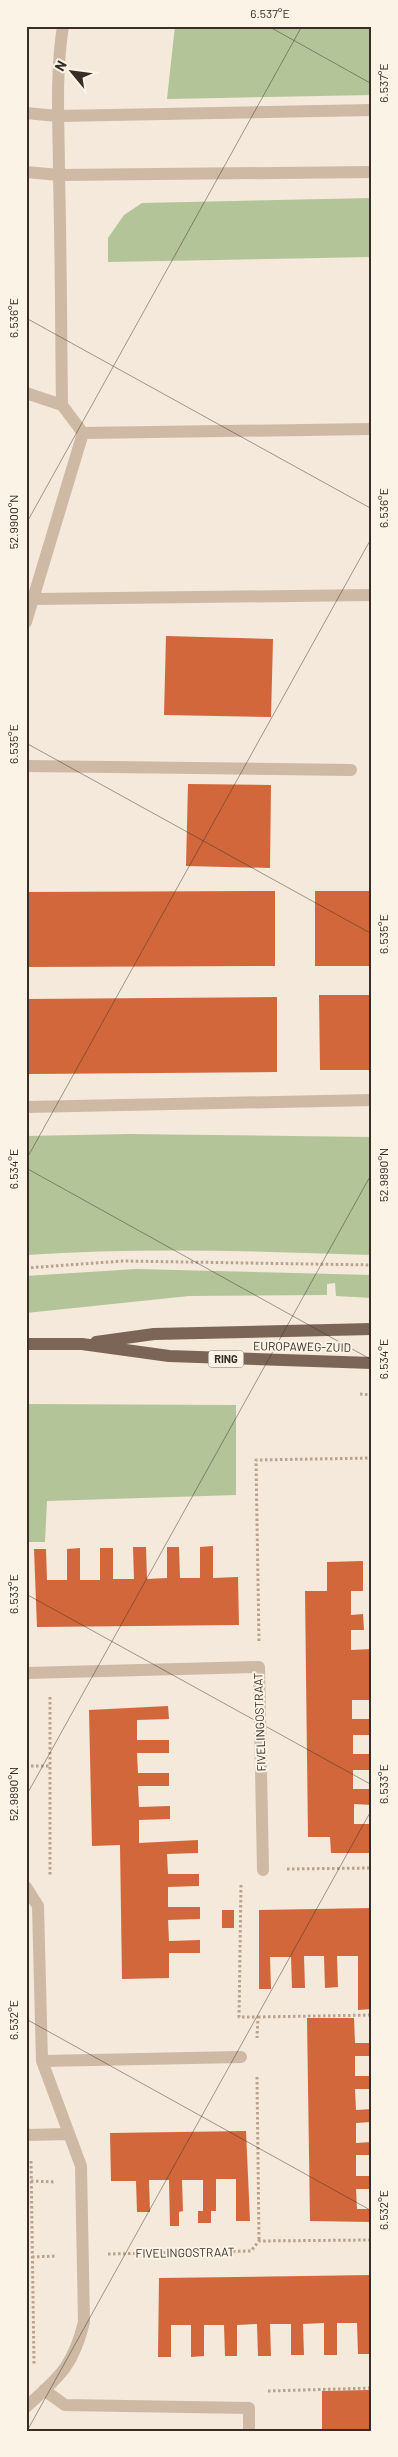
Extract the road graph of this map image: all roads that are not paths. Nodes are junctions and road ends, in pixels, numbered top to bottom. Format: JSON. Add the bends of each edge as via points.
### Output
{"nodes":[{"id":1,"x":63,"y":26,"type":"edge"},
{"id":2,"x":372,"y":110,"type":"edge"},
{"id":3,"x":26,"y":113,"type":"edge"},
{"id":4,"x":57,"y":116,"type":"junction"},
{"id":5,"x":26,"y":172,"type":"edge"},
{"id":6,"x":372,"y":172,"type":"edge"},
{"id":7,"x":59,"y":175,"type":"junction"},
{"id":8,"x":26,"y":393,"type":"edge"},
{"id":9,"x":62,"y":405,"type":"junction"},
{"id":10,"x":372,"y":429,"type":"edge"},
{"id":11,"x":82,"y":433,"type":"junction"},
{"id":12,"x":372,"y":595,"type":"edge"},
{"id":13,"x":34,"y":599,"type":"junction"},
{"id":14,"x":26,"y":622,"type":"edge"},
{"id":15,"x":26,"y":766,"type":"edge"},
{"id":16,"x":351,"y":770,"type":"dead end"},
{"id":17,"x":372,"y":1100,"type":"edge"},
{"id":18,"x":26,"y":1107,"type":"edge"},
{"id":19,"x":372,"y":1329,"type":"edge"},
{"id":20,"x":26,"y":1344,"type":"edge"},
{"id":21,"x":82,"y":1344,"type":"junction"},
{"id":22,"x":372,"y":1363,"type":"edge"},
{"id":23,"x":26,"y":1673,"type":"edge"},
{"id":24,"x":263,"y":1870,"type":"road end"},
{"id":25,"x":26,"y":1887,"type":"edge"},
{"id":26,"x":241,"y":2057,"type":"dead end"},
{"id":27,"x":42,"y":2061,"type":"junction"},
{"id":28,"x":68,"y":2134,"type":"junction"},
{"id":29,"x":28,"y":2135,"type":"edge"},
{"id":30,"x":44,"y":2390,"type":"junction"},
{"id":31,"x":26,"y":2407,"type":"edge"},
{"id":32,"x":249,"y":2431,"type":"edge"}],
"edges":[{"from":1,"to":4,"type":"street","via":[[58,57]]},
{"from":2,"to":4,"type":"street"},
{"from":3,"to":4,"type":"street"},
{"from":4,"to":7,"type":"street"},
{"from":5,"to":7,"type":"street"},
{"from":6,"to":7,"type":"street"},
{"from":7,"to":9,"type":"street"},
{"from":8,"to":9,"type":"street"},
{"from":9,"to":11,"type":"street"},
{"from":10,"to":11,"type":"street"},
{"from":11,"to":13,"type":"street"},
{"from":12,"to":13,"type":"street"},
{"from":13,"to":14,"type":"street"},
{"from":15,"to":16,"type":"street"},
{"from":17,"to":18,"type":"street"},
{"from":19,"to":21,"type":"main road","name":"EUROPAWEG-ZUID","number":"RING","via":[[154,1334]]},
{"from":20,"to":21,"type":"main road","name":"EUROPAWEG-ZUID","number":"RING"},
{"from":21,"to":22,"type":"main road","name":"EUROPAWEG-ZUID","number":"RING","via":[[169,1356]]},
{"from":23,"to":24,"type":"street","name":"FIVELINGOSTRAAT","via":[[259,1667]]},
{"from":25,"to":27,"type":"street","via":[[38,1906]]},
{"from":26,"to":27,"type":"street"},
{"from":27,"to":28,"type":"street"},
{"from":28,"to":29,"type":"street"},
{"from":28,"to":30,"type":"street","via":[[81,2166],[84,2322],[78,2346],[66,2369]]},
{"from":30,"to":31,"type":"street"},
{"from":30,"to":32,"type":"street","via":[[64,2405],[249,2408]]}]}
